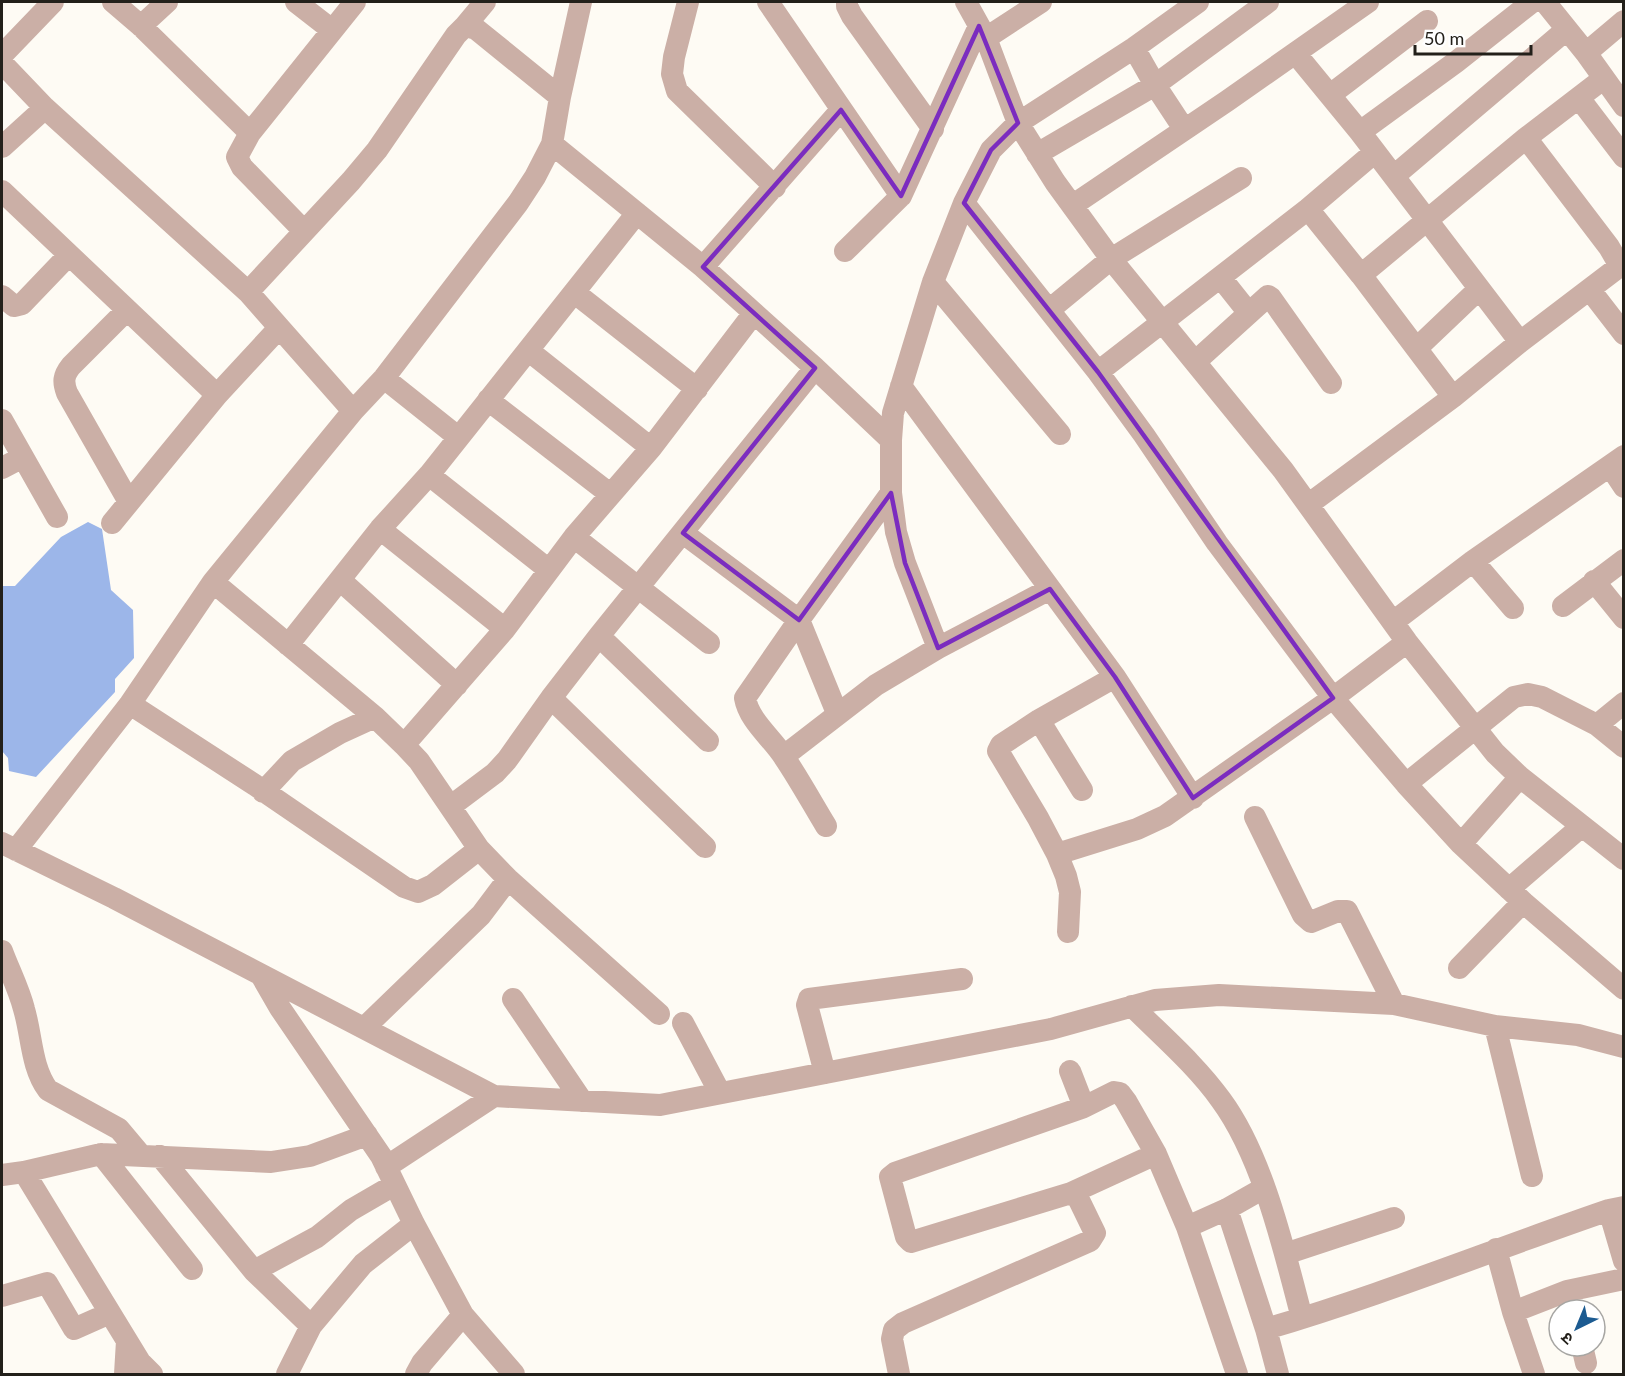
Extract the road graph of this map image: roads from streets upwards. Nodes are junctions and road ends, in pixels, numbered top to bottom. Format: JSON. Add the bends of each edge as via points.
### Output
{"nodes":[{"id":1,"x":52,"y":2,"type":"edge"},
{"id":2,"x":113,"y":2,"type":"edge"},
{"id":3,"x":167,"y":2,"type":"edge"},
{"id":4,"x":296,"y":2,"type":"edge"},
{"id":5,"x":355,"y":2,"type":"edge"},
{"id":6,"x":484,"y":2,"type":"edge"},
{"id":7,"x":581,"y":2,"type":"edge"},
{"id":8,"x":688,"y":2,"type":"edge"},
{"id":9,"x":768,"y":2,"type":"edge"},
{"id":10,"x":847,"y":2,"type":"edge"},
{"id":11,"x":966,"y":2,"type":"edge"},
{"id":12,"x":1041,"y":2,"type":"edge"},
{"id":13,"x":1198,"y":2,"type":"edge"},
{"id":14,"x":1268,"y":2,"type":"edge"},
{"id":15,"x":1368,"y":2,"type":"edge"},
{"id":16,"x":1532,"y":2,"type":"edge"},
{"id":17,"x":1545,"y":2,"type":"edge"},
{"id":18,"x":1427,"y":21,"type":"dead end"},
{"id":19,"x":1623,"y":21,"type":"edge"},
{"id":20,"x":141,"y":26,"type":"junction"},
{"id":21,"x":465,"y":26,"type":"junction"},
{"id":22,"x":332,"y":30,"type":"junction"},
{"id":23,"x":1566,"y":30,"type":"junction"},
{"id":24,"x":982,"y":32,"type":"junction"},
{"id":25,"x":1134,"y":48,"type":"junction"},
{"id":26,"x":1586,"y":53,"type":"junction"},
{"id":27,"x":1296,"y":54,"type":"junction"},
{"id":28,"x":2,"y":56,"type":"edge"},
{"id":29,"x":2,"y":63,"type":"edge"},
{"id":30,"x":1603,"y":79,"type":"junction"},
{"id":31,"x":1155,"y":85,"type":"junction"},
{"id":32,"x":1330,"y":95,"type":"junction"},
{"id":33,"x":560,"y":97,"type":"junction"},
{"id":34,"x":1579,"y":98,"type":"junction"},
{"id":35,"x":1623,"y":106,"type":"edge"},
{"id":36,"x":45,"y":108,"type":"junction"},
{"id":37,"x":841,"y":110,"type":"junction"},
{"id":38,"x":1018,"y":123,"type":"junction"},
{"id":39,"x":933,"y":129,"type":"junction"},
{"id":40,"x":1184,"y":129,"type":"junction"},
{"id":41,"x":1360,"y":132,"type":"junction"},
{"id":42,"x":250,"y":133,"type":"junction"},
{"id":43,"x":1526,"y":138,"type":"junction"},
{"id":44,"x":552,"y":144,"type":"junction"},
{"id":45,"x":2,"y":147,"type":"edge"},
{"id":46,"x":1375,"y":152,"type":"junction"},
{"id":47,"x":1037,"y":154,"type":"junction"},
{"id":48,"x":1623,"y":157,"type":"edge"},
{"id":49,"x":1394,"y":176,"type":"junction"},
{"id":50,"x":1241,"y":178,"type":"dead end"},
{"id":51,"x":775,"y":187,"type":"junction"},
{"id":52,"x":2,"y":191,"type":"edge"},
{"id":53,"x":901,"y":196,"type":"junction"},
{"id":54,"x":964,"y":203,"type":"junction"},
{"id":55,"x":1072,"y":205,"type":"junction"},
{"id":56,"x":1308,"y":208,"type":"junction"},
{"id":57,"x":637,"y":213,"type":"junction"},
{"id":58,"x":1427,"y":220,"type":"junction"},
{"id":59,"x":304,"y":231,"type":"junction"},
{"id":60,"x":845,"y":251,"type":"dead end"},
{"id":61,"x":69,"y":255,"type":"junction"},
{"id":62,"x":1111,"y":259,"type":"junction"},
{"id":63,"x":1622,"y":265,"type":"edge"},
{"id":64,"x":703,"y":267,"type":"junction"},
{"id":65,"x":1361,"y":275,"type":"junction"},
{"id":66,"x":1221,"y":278,"type":"junction"},
{"id":67,"x":933,"y":282,"type":"junction"},
{"id":68,"x":1479,"y":289,"type":"junction"},
{"id":69,"x":1590,"y":290,"type":"junction"},
{"id":70,"x":248,"y":292,"type":"junction"},
{"id":71,"x":575,"y":293,"type":"junction"},
{"id":72,"x":2,"y":296,"type":"edge"},
{"id":73,"x":127,"y":310,"type":"junction"},
{"id":74,"x":1049,"y":310,"type":"junction"},
{"id":75,"x":1248,"y":312,"type":"junction"},
{"id":76,"x":754,"y":313,"type":"junction"},
{"id":77,"x":1161,"y":322,"type":"junction"},
{"id":78,"x":279,"y":328,"type":"junction"},
{"id":79,"x":1623,"y":334,"type":"edge"},
{"id":80,"x":1520,"y":342,"type":"junction"},
{"id":81,"x":1417,"y":348,"type":"junction"},
{"id":82,"x":529,"y":351,"type":"junction"},
{"id":83,"x":1195,"y":362,"type":"junction"},
{"id":84,"x":815,"y":368,"type":"junction"},
{"id":85,"x":1098,"y":372,"type":"junction"},
{"id":86,"x":384,"y":378,"type":"junction"},
{"id":87,"x":1331,"y":383,"type":"dead end"},
{"id":88,"x":901,"y":386,"type":"junction"},
{"id":89,"x":697,"y":389,"type":"junction"},
{"id":90,"x":217,"y":395,"type":"junction"},
{"id":91,"x":1453,"y":398,"type":"junction"},
{"id":92,"x":488,"y":400,"type":"junction"},
{"id":93,"x":353,"y":411,"type":"junction"},
{"id":94,"x":2,"y":420,"type":"edge"},
{"id":95,"x":1060,"y":435,"type":"dead end"},
{"id":96,"x":458,"y":437,"type":"junction"},
{"id":97,"x":891,"y":440,"type":"junction"},
{"id":98,"x":651,"y":448,"type":"junction"},
{"id":99,"x":22,"y":457,"type":"junction"},
{"id":100,"x":1617,"y":461,"type":"edge"},
{"id":101,"x":2,"y":468,"type":"edge"},
{"id":102,"x":429,"y":475,"type":"junction"},
{"id":103,"x":1623,"y":488,"type":"edge"},
{"id":104,"x":891,"y":493,"type":"junction"},
{"id":105,"x":610,"y":494,"type":"junction"},
{"id":106,"x":129,"y":502,"type":"junction"},
{"id":107,"x":1309,"y":504,"type":"junction"},
{"id":108,"x":57,"y":517,"type":"dead end"},
{"id":109,"x":112,"y":523,"type":"dead end"},
{"id":110,"x":380,"y":529,"type":"junction"},
{"id":111,"x":683,"y":533,"type":"junction"},
{"id":112,"x":574,"y":537,"type":"junction"},
{"id":113,"x":1623,"y":560,"type":"edge"},
{"id":114,"x":1473,"y":561,"type":"junction"},
{"id":115,"x":549,"y":570,"type":"junction"},
{"id":116,"x":340,"y":580,"type":"junction"},
{"id":117,"x":1594,"y":580,"type":"junction"},
{"id":118,"x":213,"y":582,"type":"junction"},
{"id":119,"x":638,"y":588,"type":"junction"},
{"id":120,"x":1050,"y":589,"type":"junction"},
{"id":121,"x":1563,"y":606,"type":"dead end"},
{"id":122,"x":1513,"y":608,"type":"dead end"},
{"id":123,"x":1623,"y":618,"type":"edge"},
{"id":124,"x":799,"y":620,"type":"junction"},
{"id":125,"x":1393,"y":622,"type":"junction"},
{"id":126,"x":505,"y":629,"type":"junction"},
{"id":127,"x":599,"y":636,"type":"junction"},
{"id":128,"x":1407,"y":642,"type":"junction"},
{"id":129,"x":709,"y":643,"type":"dead end"},
{"id":130,"x":288,"y":645,"type":"junction"},
{"id":131,"x":938,"y":648,"type":"junction"},
{"id":132,"x":1115,"y":677,"type":"junction"},
{"id":133,"x":457,"y":685,"type":"junction"},
{"id":134,"x":551,"y":698,"type":"junction"},
{"id":135,"x":1333,"y":698,"type":"junction"},
{"id":136,"x":1623,"y":703,"type":"edge"},
{"id":137,"x":130,"y":704,"type":"junction"},
{"id":138,"x":837,"y":714,"type":"junction"},
{"id":139,"x":375,"y":717,"type":"junction"},
{"id":140,"x":1039,"y":720,"type":"junction"},
{"id":141,"x":1597,"y":724,"type":"junction"},
{"id":142,"x":1473,"y":728,"type":"junction"},
{"id":143,"x":708,"y":741,"type":"dead end"},
{"id":144,"x":404,"y":745,"type":"junction"},
{"id":145,"x":1623,"y":747,"type":"edge"},
{"id":146,"x":784,"y":756,"type":"junction"},
{"id":147,"x":1520,"y":777,"type":"junction"},
{"id":148,"x":1406,"y":784,"type":"junction"},
{"id":149,"x":259,"y":788,"type":"junction"},
{"id":150,"x":1082,"y":790,"type":"dead end"},
{"id":151,"x":1193,"y":798,"type":"junction"},
{"id":152,"x":451,"y":806,"type":"junction"},
{"id":153,"x":1255,"y":817,"type":"dead end"},
{"id":154,"x":826,"y":826,"type":"dead end"},
{"id":155,"x":1582,"y":826,"type":"junction"},
{"id":156,"x":1461,"y":844,"type":"junction"},
{"id":157,"x":9,"y":847,"type":"edge"},
{"id":158,"x":705,"y":847,"type":"dead end"},
{"id":159,"x":479,"y":849,"type":"junction"},
{"id":160,"x":1057,"y":854,"type":"junction"},
{"id":161,"x":1623,"y":859,"type":"edge"},
{"id":162,"x":508,"y":879,"type":"junction"},
{"id":163,"x":1516,"y":896,"type":"junction"},
{"id":164,"x":1068,"y":932,"type":"dead end"},
{"id":165,"x":2,"y":951,"type":"edge"},
{"id":166,"x":1459,"y":968,"type":"dead end"},
{"id":167,"x":261,"y":975,"type":"junction"},
{"id":168,"x":962,"y":979,"type":"dead end"},
{"id":169,"x":1623,"y":989,"type":"edge"},
{"id":170,"x":513,"y":999,"type":"dead end"},
{"id":171,"x":1394,"y":1004,"type":"junction"},
{"id":172,"x":1132,"y":1006,"type":"junction"},
{"id":173,"x":659,"y":1014,"type":"dead end"},
{"id":174,"x":683,"y":1023,"type":"dead end"},
{"id":175,"x":1495,"y":1026,"type":"junction"},
{"id":176,"x":364,"y":1028,"type":"junction"},
{"id":177,"x":1623,"y":1047,"type":"edge"},
{"id":178,"x":1070,"y":1071,"type":"dead end"},
{"id":179,"x":825,"y":1073,"type":"junction"},
{"id":180,"x":720,"y":1093,"type":"junction"},
{"id":181,"x":494,"y":1095,"type":"junction"},
{"id":182,"x":582,"y":1101,"type":"junction"},
{"id":183,"x":1084,"y":1107,"type":"junction"},
{"id":184,"x":367,"y":1135,"type":"junction"},
{"id":185,"x":101,"y":1154,"type":"junction"},
{"id":186,"x":1156,"y":1154,"type":"junction"},
{"id":187,"x":150,"y":1155,"type":"junction"},
{"id":188,"x":13,"y":1173,"type":"edge"},
{"id":189,"x":390,"y":1176,"type":"junction"},
{"id":190,"x":1532,"y":1176,"type":"dead end"},
{"id":191,"x":1264,"y":1188,"type":"junction"},
{"id":192,"x":1071,"y":1192,"type":"junction"},
{"id":193,"x":1616,"y":1208,"type":"edge"},
{"id":194,"x":1227,"y":1209,"type":"junction"},
{"id":195,"x":1394,"y":1218,"type":"dead end"},
{"id":196,"x":414,"y":1224,"type":"junction"},
{"id":197,"x":1187,"y":1227,"type":"junction"},
{"id":198,"x":1496,"y":1249,"type":"junction"},
{"id":199,"x":1285,"y":1254,"type":"junction"},
{"id":200,"x":1623,"y":1261,"type":"edge"},
{"id":201,"x":192,"y":1269,"type":"dead end"},
{"id":202,"x":254,"y":1271,"type":"junction"},
{"id":203,"x":1623,"y":1279,"type":"edge"},
{"id":204,"x":2,"y":1296,"type":"edge"},
{"id":205,"x":1575,"y":1298,"type":"edge"},
{"id":206,"x":1547,"y":1305,"type":"edge"},
{"id":207,"x":110,"y":1312,"type":"junction"},
{"id":208,"x":1513,"y":1312,"type":"junction"},
{"id":209,"x":463,"y":1314,"type":"junction"},
{"id":210,"x":1302,"y":1318,"type":"junction"},
{"id":211,"x":311,"y":1326,"type":"junction"},
{"id":212,"x":1266,"y":1329,"type":"junction"},
{"id":213,"x":127,"y":1341,"type":"junction"},
{"id":214,"x":424,"y":1370,"type":"edge"},
{"id":215,"x":125,"y":1374,"type":"edge"},
{"id":216,"x":152,"y":1374,"type":"edge"},
{"id":217,"x":286,"y":1374,"type":"edge"},
{"id":218,"x":514,"y":1374,"type":"edge"},
{"id":219,"x":898,"y":1374,"type":"edge"},
{"id":220,"x":1237,"y":1374,"type":"edge"},
{"id":221,"x":1278,"y":1374,"type":"edge"},
{"id":222,"x":1534,"y":1374,"type":"edge"}],
"edges":[{"from":1,"to":28,"type":"street"},
{"from":2,"to":20,"type":"street"},
{"from":3,"to":20,"type":"street"},
{"from":4,"to":22,"type":"street"},
{"from":5,"to":22,"type":"street"},
{"from":6,"to":21,"type":"street"},
{"from":7,"to":33,"type":"street"},
{"from":8,"to":51,"type":"street","via":[[674,57],[672,74],[677,91]]},
{"from":9,"to":37,"type":"street"},
{"from":10,"to":39,"type":"street","via":[[852,16]]},
{"from":11,"to":24,"type":"street"},
{"from":12,"to":24,"type":"street"},
{"from":13,"to":25,"type":"street"},
{"from":14,"to":31,"type":"street"},
{"from":15,"to":27,"type":"street"},
{"from":16,"to":41,"type":"street"},
{"from":17,"to":23,"type":"street"},
{"from":18,"to":32,"type":"street"},
{"from":19,"to":26,"type":"street"},
{"from":20,"to":42,"type":"street"},
{"from":21,"to":33,"type":"street","via":[[476,29]]},
{"from":21,"to":59,"type":"street","via":[[377,150]]},
{"from":22,"to":42,"type":"street"},
{"from":23,"to":26,"type":"street"},
{"from":23,"to":49,"type":"street"},
{"from":24,"to":38,"type":"street"},
{"from":24,"to":39,"type":"street"},
{"from":25,"to":31,"type":"street"},
{"from":25,"to":38,"type":"street"},
{"from":26,"to":30,"type":"street"},
{"from":27,"to":32,"type":"street"},
{"from":27,"to":40,"type":"street"},
{"from":29,"to":36,"type":"street"},
{"from":30,"to":34,"type":"street"},
{"from":30,"to":35,"type":"street"},
{"from":31,"to":40,"type":"street"},
{"from":31,"to":47,"type":"street"},
{"from":32,"to":41,"type":"street"},
{"from":33,"to":44,"type":"street"},
{"from":34,"to":43,"type":"street"},
{"from":34,"to":48,"type":"street"},
{"from":36,"to":45,"type":"street"},
{"from":36,"to":70,"type":"street"},
{"from":37,"to":51,"type":"street"},
{"from":37,"to":53,"type":"street"},
{"from":38,"to":47,"type":"street"},
{"from":38,"to":54,"type":"street","via":[[991,150]]},
{"from":39,"to":53,"type":"street"},
{"from":40,"to":55,"type":"street"},
{"from":41,"to":46,"type":"street"},
{"from":42,"to":59,"type":"street","via":[[240,149],[238,162]]},
{"from":43,"to":58,"type":"street"},
{"from":43,"to":63,"type":"street"},
{"from":44,"to":57,"type":"street"},
{"from":44,"to":86,"type":"street","via":[[518,203]]},
{"from":46,"to":49,"type":"street"},
{"from":46,"to":56,"type":"street"},
{"from":47,"to":55,"type":"street"},
{"from":49,"to":58,"type":"street"},
{"from":50,"to":62,"type":"street"},
{"from":51,"to":64,"type":"street"},
{"from":52,"to":61,"type":"street"},
{"from":53,"to":60,"type":"street"},
{"from":54,"to":67,"type":"street"},
{"from":54,"to":74,"type":"street"},
{"from":55,"to":62,"type":"street"},
{"from":56,"to":65,"type":"street"},
{"from":56,"to":66,"type":"street"},
{"from":57,"to":64,"type":"street"},
{"from":57,"to":71,"type":"street"},
{"from":58,"to":65,"type":"street"},
{"from":58,"to":68,"type":"street"},
{"from":59,"to":70,"type":"street"},
{"from":61,"to":72,"type":"street","via":[[22,304],[14,306]]},
{"from":61,"to":73,"type":"street"},
{"from":62,"to":74,"type":"street"},
{"from":62,"to":77,"type":"street"},
{"from":63,"to":69,"type":"street"},
{"from":64,"to":76,"type":"street"},
{"from":65,"to":81,"type":"street"},
{"from":66,"to":75,"type":"street"},
{"from":66,"to":77,"type":"street"},
{"from":67,"to":88,"type":"street"},
{"from":67,"to":95,"type":"street"},
{"from":68,"to":80,"type":"street"},
{"from":68,"to":81,"type":"street"},
{"from":69,"to":79,"type":"street"},
{"from":69,"to":80,"type":"street"},
{"from":70,"to":78,"type":"street"},
{"from":71,"to":82,"type":"street"},
{"from":71,"to":89,"type":"street"},
{"from":73,"to":90,"type":"street"},
{"from":73,"to":106,"type":"street","via":[[71,366],[63,383]]},
{"from":74,"to":85,"type":"street"},
{"from":75,"to":83,"type":"street"},
{"from":75,"to":87,"type":"street","via":[[1265,297],[1271,298]]},
{"from":76,"to":84,"type":"street"},
{"from":76,"to":89,"type":"street"},
{"from":77,"to":83,"type":"street"},
{"from":77,"to":85,"type":"street"},
{"from":78,"to":90,"type":"street"},
{"from":78,"to":93,"type":"street"},
{"from":80,"to":91,"type":"street"},
{"from":81,"to":91,"type":"street"},
{"from":82,"to":92,"type":"street"},
{"from":82,"to":98,"type":"street"},
{"from":83,"to":107,"type":"street"},
{"from":84,"to":97,"type":"street"},
{"from":84,"to":111,"type":"street"},
{"from":85,"to":135,"type":"street","via":[[1217,543]]},
{"from":86,"to":93,"type":"street"},
{"from":86,"to":96,"type":"street"},
{"from":88,"to":97,"type":"street"},
{"from":88,"to":120,"type":"street"},
{"from":89,"to":98,"type":"street"},
{"from":90,"to":106,"type":"street"},
{"from":91,"to":107,"type":"street"},
{"from":92,"to":96,"type":"street"},
{"from":92,"to":105,"type":"street"},
{"from":93,"to":118,"type":"street"},
{"from":94,"to":99,"type":"street"},
{"from":96,"to":102,"type":"street"},
{"from":97,"to":104,"type":"street"},
{"from":98,"to":105,"type":"street"},
{"from":99,"to":101,"type":"street"},
{"from":99,"to":108,"type":"street"},
{"from":100,"to":103,"type":"street"},
{"from":100,"to":114,"type":"street"},
{"from":102,"to":110,"type":"street"},
{"from":102,"to":115,"type":"street"},
{"from":104,"to":124,"type":"street"},
{"from":104,"to":131,"type":"street","via":[[905,563]]},
{"from":105,"to":112,"type":"street"},
{"from":106,"to":109,"type":"street"},
{"from":107,"to":125,"type":"street"},
{"from":110,"to":116,"type":"street"},
{"from":110,"to":126,"type":"street"},
{"from":111,"to":119,"type":"street"},
{"from":111,"to":124,"type":"street"},
{"from":112,"to":115,"type":"street"},
{"from":112,"to":119,"type":"street"},
{"from":113,"to":117,"type":"street"},
{"from":114,"to":122,"type":"street"},
{"from":114,"to":125,"type":"street"},
{"from":115,"to":126,"type":"street"},
{"from":116,"to":130,"type":"street"},
{"from":116,"to":133,"type":"street"},
{"from":117,"to":121,"type":"street"},
{"from":117,"to":123,"type":"street"},
{"from":118,"to":130,"type":"street"},
{"from":118,"to":137,"type":"street"},
{"from":119,"to":127,"type":"street"},
{"from":119,"to":129,"type":"street"},
{"from":120,"to":131,"type":"street"},
{"from":120,"to":132,"type":"street"},
{"from":124,"to":138,"type":"street"},
{"from":124,"to":146,"type":"street","via":[[745,698],[751,715]]},
{"from":125,"to":128,"type":"street"},
{"from":126,"to":133,"type":"street"},
{"from":127,"to":134,"type":"street"},
{"from":127,"to":143,"type":"street"},
{"from":128,"to":135,"type":"street"},
{"from":128,"to":142,"type":"street"},
{"from":130,"to":139,"type":"street"},
{"from":131,"to":138,"type":"street"},
{"from":132,"to":140,"type":"street"},
{"from":132,"to":151,"type":"street"},
{"from":133,"to":144,"type":"street"},
{"from":134,"to":152,"type":"street","via":[[501,767]]},
{"from":134,"to":158,"type":"street"},
{"from":135,"to":148,"type":"street"},
{"from":135,"to":151,"type":"street"},
{"from":136,"to":141,"type":"street"},
{"from":137,"to":149,"type":"street"},
{"from":137,"to":157,"type":"street"},
{"from":138,"to":146,"type":"street"},
{"from":139,"to":144,"type":"street"},
{"from":139,"to":149,"type":"street","via":[[292,761]]},
{"from":140,"to":150,"type":"street"},
{"from":140,"to":160,"type":"street","via":[[998,751]]},
{"from":141,"to":142,"type":"street","via":[[1528,694],[1514,697]]},
{"from":141,"to":145,"type":"street"},
{"from":142,"to":147,"type":"street"},
{"from":142,"to":148,"type":"street"},
{"from":144,"to":152,"type":"street"},
{"from":146,"to":154,"type":"street"},
{"from":147,"to":155,"type":"street"},
{"from":147,"to":156,"type":"street"},
{"from":148,"to":156,"type":"street"},
{"from":149,"to":159,"type":"street","via":[[404,887],[418,892]]},
{"from":151,"to":160,"type":"street","via":[[1150,824]]},
{"from":152,"to":159,"type":"street"},
{"from":153,"to":171,"type":"street","via":[[1303,915],[1311,922],[1347,911]]},
{"from":155,"to":161,"type":"street"},
{"from":155,"to":163,"type":"street"},
{"from":156,"to":163,"type":"street"},
{"from":157,"to":167,"type":"street"},
{"from":159,"to":162,"type":"street"},
{"from":160,"to":164,"type":"street","via":[[1070,892]]},
{"from":162,"to":173,"type":"street"},
{"from":162,"to":176,"type":"street","via":[[481,915]]},
{"from":163,"to":166,"type":"street"},
{"from":163,"to":169,"type":"street"},
{"from":165,"to":187,"type":"street","via":[[24,1007],[42,1082],[48,1090],[119,1129]]},
{"from":167,"to":176,"type":"street"},
{"from":167,"to":184,"type":"street"},
{"from":168,"to":179,"type":"street","via":[[809,999],[807,1005]]},
{"from":170,"to":182,"type":"street"},
{"from":171,"to":172,"type":"street","via":[[1219,995],[1155,1000]]},
{"from":171,"to":175,"type":"street"},
{"from":172,"to":179,"type":"street","via":[[1051,1029]]},
{"from":172,"to":191,"type":"street","via":[[1221,1100],[1239,1130]]},
{"from":174,"to":180,"type":"street"},
{"from":175,"to":177,"type":"street","via":[[1578,1035]]},
{"from":175,"to":190,"type":"street"},
{"from":176,"to":181,"type":"street"},
{"from":178,"to":183,"type":"street"},
{"from":179,"to":180,"type":"street"},
{"from":180,"to":182,"type":"street","via":[[660,1105]]},
{"from":181,"to":182,"type":"street"},
{"from":181,"to":189,"type":"street"},
{"from":183,"to":186,"type":"street","via":[[1114,1092],[1120,1093]]},
{"from":183,"to":192,"type":"street","via":[[895,1173],[889,1180],[906,1237],[911,1242]]},
{"from":184,"to":187,"type":"street","via":[[310,1156],[271,1162]]},
{"from":184,"to":189,"type":"street"},
{"from":185,"to":187,"type":"street"},
{"from":185,"to":188,"type":"street"},
{"from":185,"to":201,"type":"street"},
{"from":186,"to":192,"type":"street"},
{"from":186,"to":197,"type":"street"},
{"from":187,"to":202,"type":"street"},
{"from":188,"to":207,"type":"street"},
{"from":189,"to":196,"type":"street"},
{"from":189,"to":202,"type":"street","via":[[317,1237]]},
{"from":191,"to":194,"type":"street"},
{"from":191,"to":199,"type":"street"},
{"from":192,"to":219,"type":"street","via":[[1078,1198],[1094,1238],[903,1323],[894,1330],[892,1340]]},
{"from":193,"to":198,"type":"street"},
{"from":193,"to":200,"type":"street"},
{"from":194,"to":197,"type":"street"},
{"from":194,"to":212,"type":"street"},
{"from":195,"to":199,"type":"street"},
{"from":196,"to":209,"type":"street"},
{"from":196,"to":211,"type":"street","via":[[363,1264]]},
{"from":197,"to":220,"type":"street"},
{"from":198,"to":208,"type":"street"},
{"from":198,"to":210,"type":"street","via":[[1446,1270]]},
{"from":199,"to":210,"type":"street"},
{"from":202,"to":211,"type":"street"},
{"from":203,"to":205,"type":"street"},
{"from":204,"to":207,"type":"street","via":[[47,1282],[74,1329]]},
{"from":206,"to":208,"type":"street"},
{"from":207,"to":213,"type":"street"},
{"from":208,"to":222,"type":"street"},
{"from":209,"to":214,"type":"street"},
{"from":209,"to":218,"type":"street"},
{"from":210,"to":212,"type":"street"},
{"from":211,"to":217,"type":"street"},
{"from":212,"to":221,"type":"street"},
{"from":213,"to":215,"type":"street"},
{"from":213,"to":216,"type":"street"}]}
